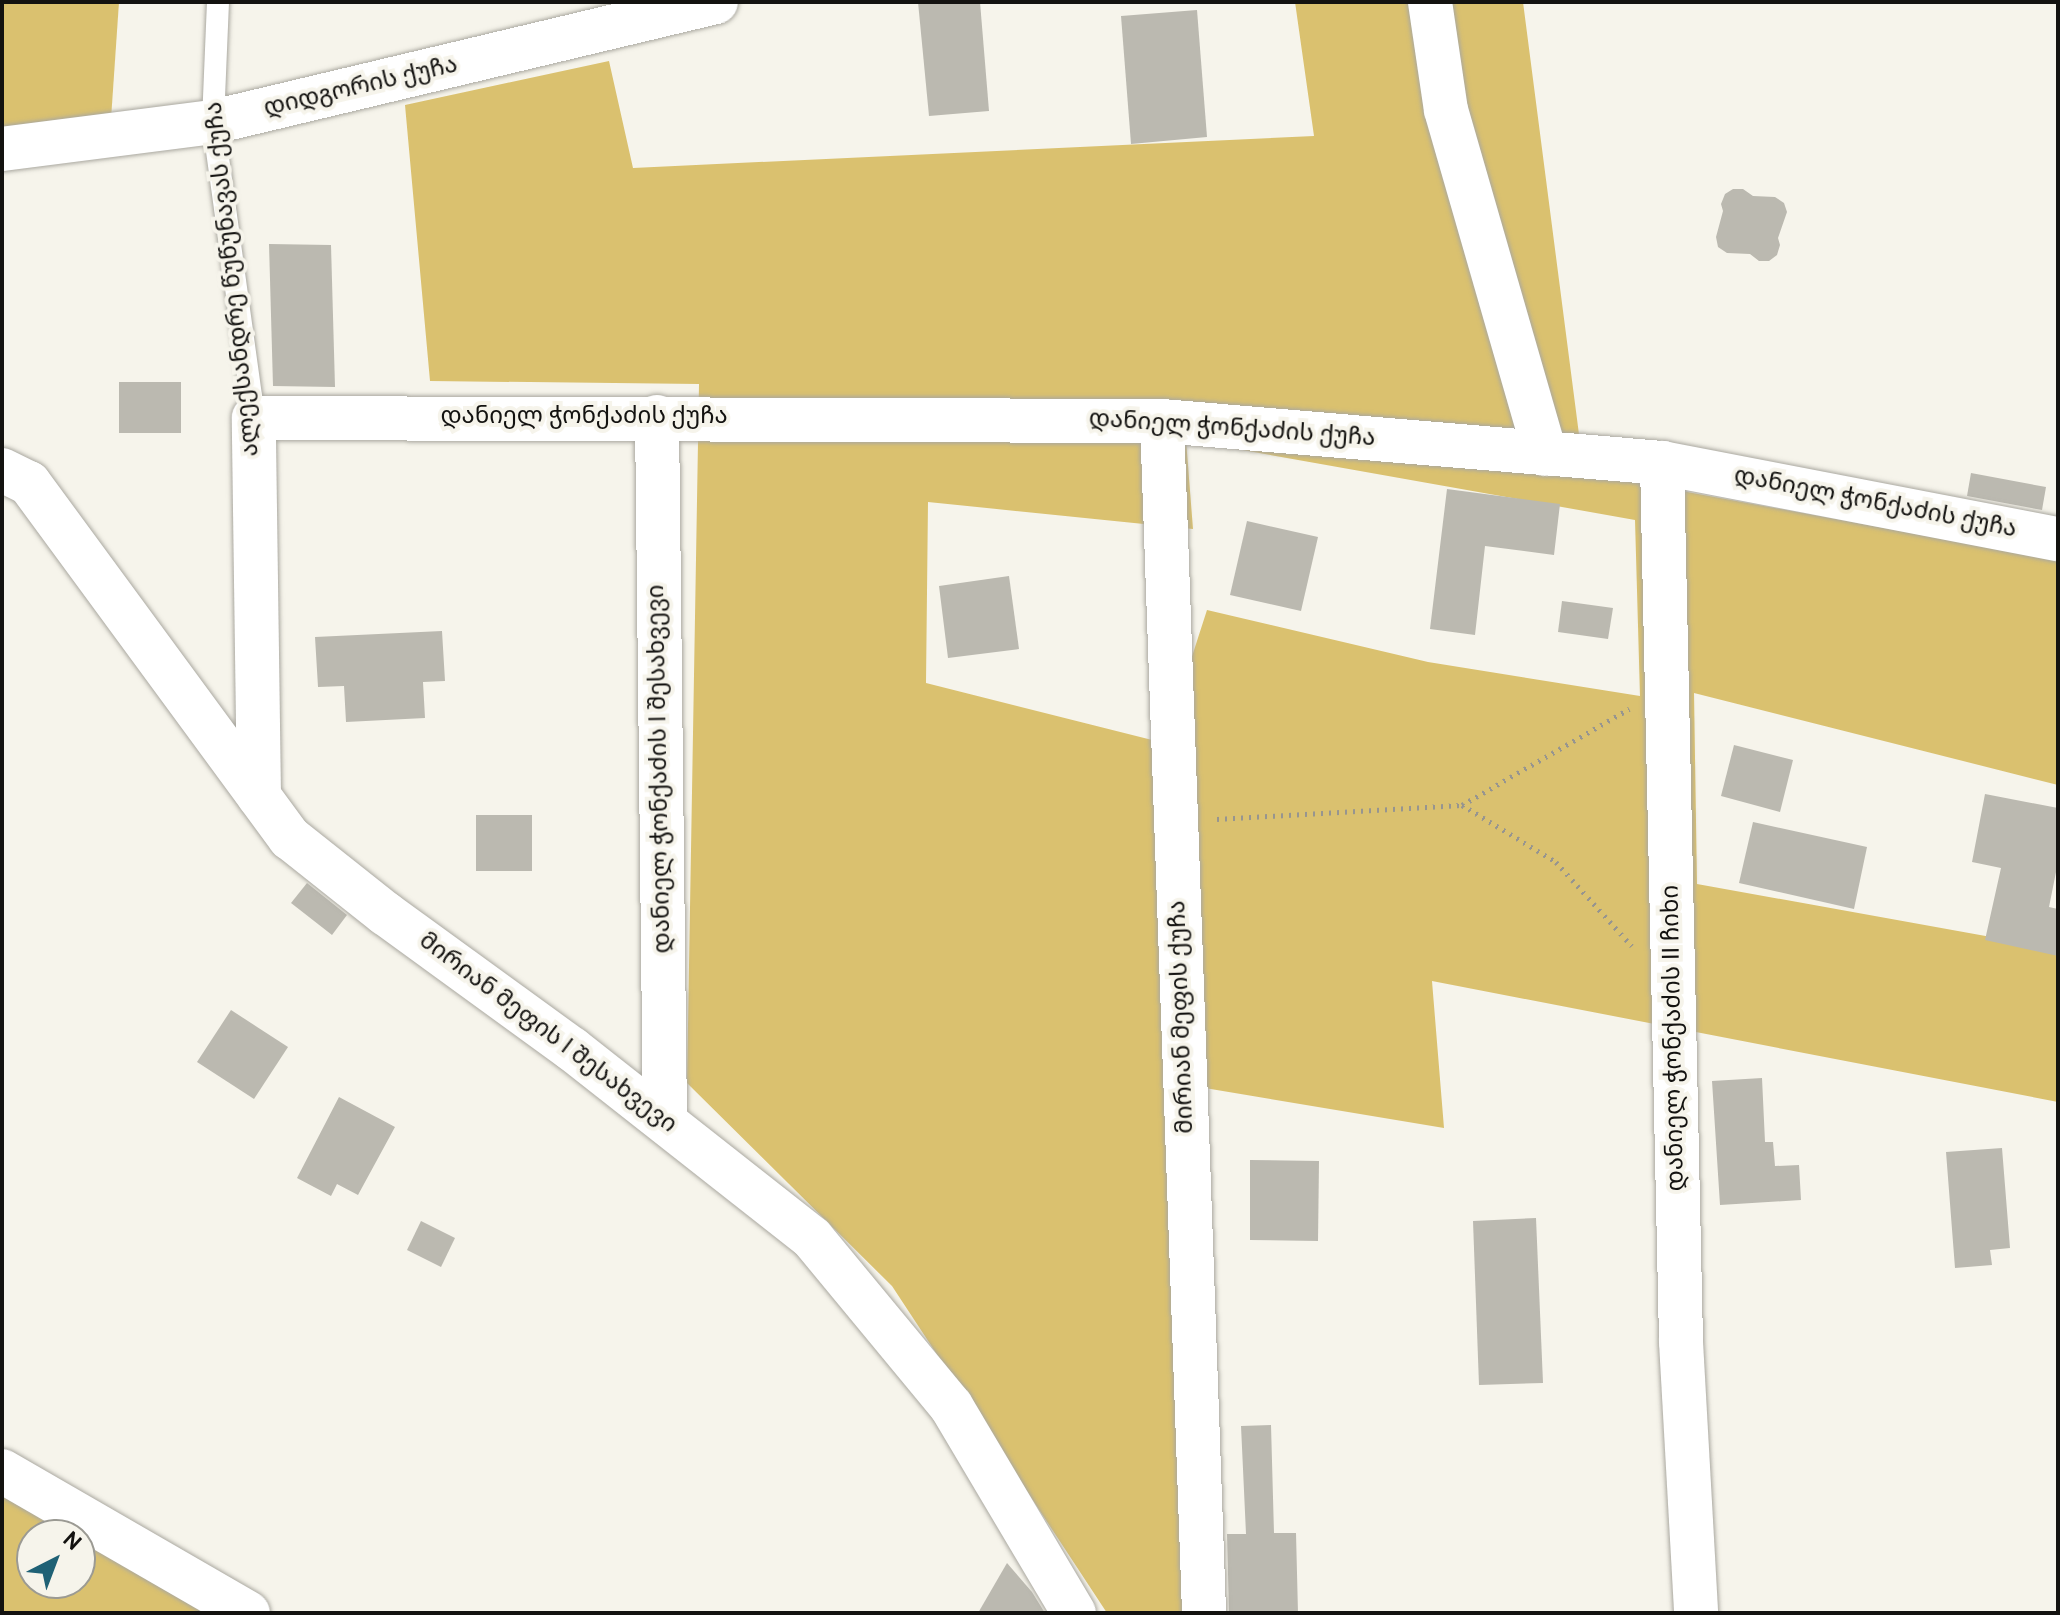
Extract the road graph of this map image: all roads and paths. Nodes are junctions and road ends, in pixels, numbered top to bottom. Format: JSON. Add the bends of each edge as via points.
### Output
{"nodes":[{"id":1,"x":218,"y":2,"type":"edge"},
{"id":2,"x":716,"y":2,"type":"edge"},
{"id":3,"x":1430,"y":2,"type":"edge"},
{"id":4,"x":213,"y":122,"type":"junction"},
{"id":5,"x":2,"y":149,"type":"edge"},
{"id":6,"x":657,"y":417,"type":"junction"},
{"id":7,"x":254,"y":418,"type":"junction"},
{"id":8,"x":1162,"y":421,"type":"junction"},
{"id":9,"x":1545,"y":454,"type":"junction"},
{"id":10,"x":1662,"y":463,"type":"junction"},
{"id":11,"x":2,"y":470,"type":"edge"},
{"id":12,"x":2058,"y":539,"type":"edge"},
{"id":13,"x":1668,"y":686,"type":"junction"},
{"id":14,"x":259,"y":796,"type":"junction"},
{"id":15,"x":1462,"y":805,"type":"junction"},
{"id":16,"x":1176,"y":821,"type":"junction"},
{"id":17,"x":1674,"y":992,"type":"junction"},
{"id":18,"x":665,"y":1121,"type":"junction"},
{"id":19,"x":2,"y":1471,"type":"edge"},
{"id":20,"x":239,"y":1611,"type":"edge"},
{"id":21,"x":1074,"y":1613,"type":"edge"},
{"id":22,"x":1204,"y":1613,"type":"edge"},
{"id":23,"x":1696,"y":1613,"type":"edge"}],
"edges":[{"from":1,"to":4,"type":"lane","name":"ალექსანდრე წუწუნავას ქუჩა"},
{"from":2,"to":4,"type":"street","name":"დიდგორის ქუჩა"},
{"from":3,"to":9,"type":"street","via":[[1446,110]]},
{"from":4,"to":5,"type":"street","name":"დიდგორის ქუჩა"},
{"from":4,"to":7,"type":"lane","name":"ალექსანდრე წუწუნავას ქუჩა"},
{"from":6,"to":7,"type":"street","name":"დანიელ ჭონქაძის ქუჩა"},
{"from":6,"to":8,"type":"street","name":"დანიელ ჭონქაძის ქუჩა"},
{"from":6,"to":18,"type":"street","name":"დანიელ ჭონქაძის I შესახვევი"},
{"from":7,"to":14,"type":"street","name":"ალექსანდრე წუწუნავას ქუჩა"},
{"from":8,"to":9,"type":"street","name":"დანიელ ჭონქაძის ქუჩა"},
{"from":8,"to":16,"type":"street","name":"მირიან მეფის ქუჩა"},
{"from":9,"to":10,"type":"street","name":"დანიელ ჭონქაძის ქუჩა"},
{"from":10,"to":12,"type":"street","name":"დანიელ ჭონქაძის ქუჩა"},
{"from":10,"to":13,"type":"street","name":"დანიელ ჭონქაძის II ჩიხი"},
{"from":11,"to":14,"type":"street","name":"მირიან მეფის I შესახვევი","via":[[29,483]]},
{"from":13,"to":15,"type":"path"},
{"from":13,"to":17,"type":"street","name":"დანიელ ჭონქაძის II ჩიხი"},
{"from":14,"to":18,"type":"street","name":"მირიან მეფის I შესახვევი","via":[[290,838]]},
{"from":15,"to":16,"type":"path"},
{"from":15,"to":17,"type":"path","via":[[1556,862]]},
{"from":16,"to":22,"type":"street","name":"მირიან მეფის ქუჩა"},
{"from":17,"to":23,"type":"street","name":"დანიელ ჭონქაძის II ჩიხი","via":[[1681,1342]]},
{"from":18,"to":21,"type":"street","name":"მირიან მეფის I შესახვევი","via":[[812,1238],[951,1406]]},
{"from":19,"to":20,"type":"street"}]}
